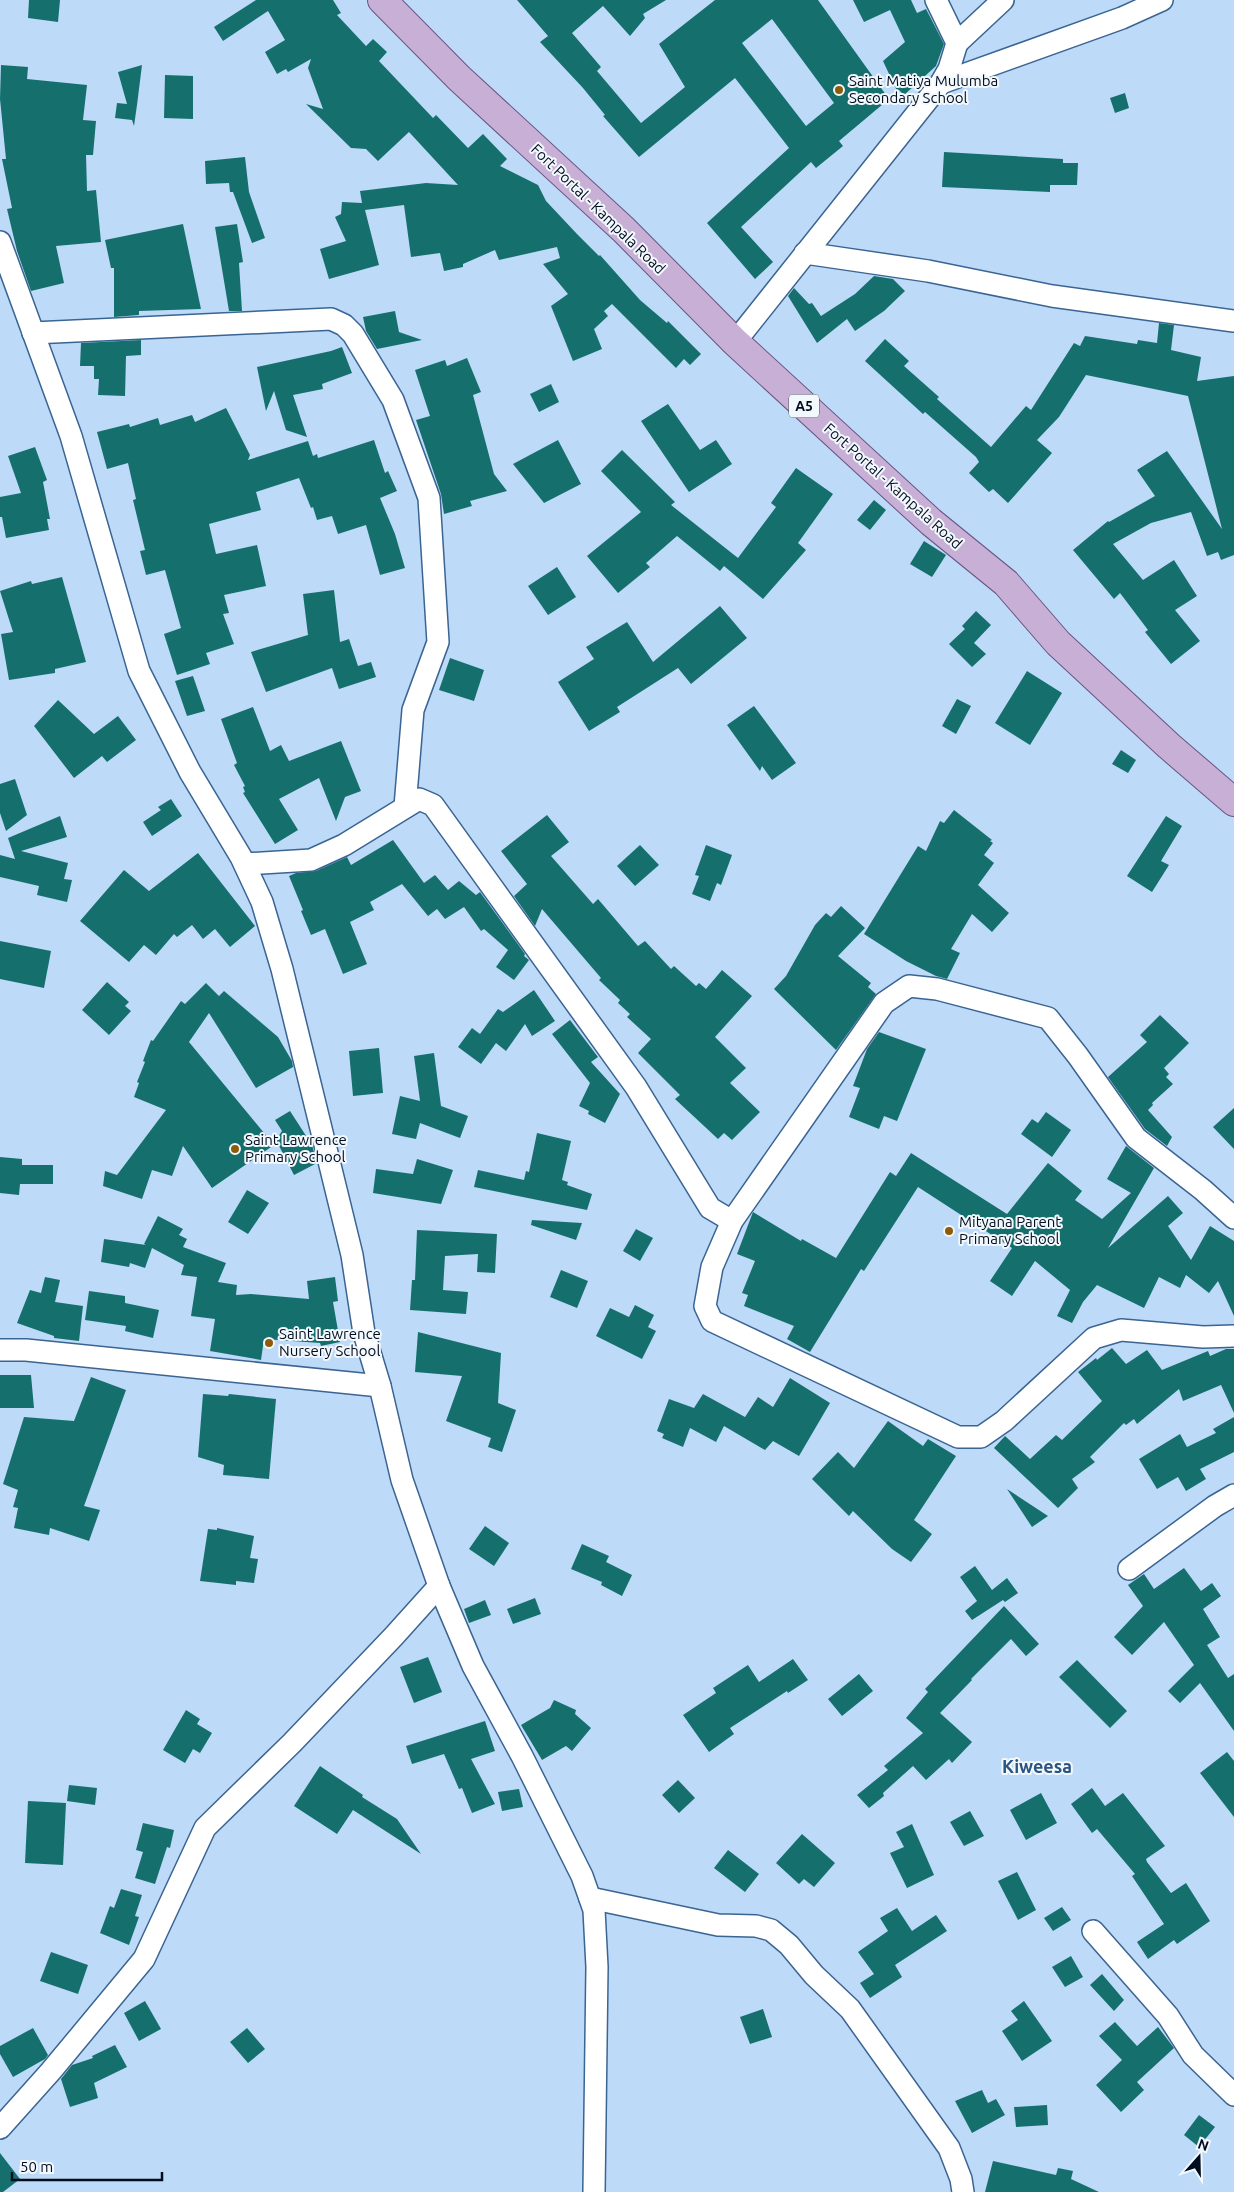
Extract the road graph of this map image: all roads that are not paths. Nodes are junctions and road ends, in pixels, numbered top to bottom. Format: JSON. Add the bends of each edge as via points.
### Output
{"nodes":[{"id":1,"x":382,"y":0,"type":"edge"},
{"id":2,"x":936,"y":0,"type":"edge"},
{"id":3,"x":1003,"y":0,"type":"edge"},
{"id":4,"x":1162,"y":0,"type":"edge"},
{"id":5,"x":956,"y":43,"type":"junction"},
{"id":6,"x":940,"y":83,"type":"junction"},
{"id":7,"x":0,"y":242,"type":"edge"},
{"id":8,"x":805,"y":253,"type":"junction"},
{"id":9,"x":1234,"y":321,"type":"edge"},
{"id":10,"x":33,"y":333,"type":"junction"},
{"id":11,"x":735,"y":342,"type":"junction"},
{"id":12,"x":1234,"y":802,"type":"edge"},
{"id":13,"x":405,"y":807,"type":"junction"},
{"id":14,"x":245,"y":864,"type":"junction"},
{"id":15,"x":1234,"y":1218,"type":"edge"},
{"id":16,"x":732,"y":1221,"type":"junction"},
{"id":17,"x":1234,"y":1336,"type":"edge"},
{"id":18,"x":0,"y":1350,"type":"edge"},
{"id":19,"x":380,"y":1386,"type":"junction"},
{"id":20,"x":1234,"y":1495,"type":"edge"},
{"id":21,"x":1129,"y":1569,"type":"dead end"},
{"id":22,"x":438,"y":1586,"type":"junction"},
{"id":23,"x":590,"y":1898,"type":"junction"},
{"id":24,"x":1093,"y":1931,"type":"dead end"},
{"id":25,"x":1234,"y":2095,"type":"edge"},
{"id":26,"x":0,"y":2128,"type":"edge"},
{"id":27,"x":594,"y":2192,"type":"edge"},
{"id":28,"x":964,"y":2192,"type":"edge"}],
"edges":[{"from":1,"to":11,"type":"main road","name":"Fort Portal - Kampala Road","number":"A5","via":[[459,78],[624,230]]},
{"from":2,"to":5,"type":"street"},
{"from":3,"to":5,"type":"street"},
{"from":4,"to":6,"type":"street","via":[[1122,18]]},
{"from":5,"to":6,"type":"street","via":[[952,62]]},
{"from":6,"to":8,"type":"street"},
{"from":7,"to":10,"type":"street"},
{"from":8,"to":9,"type":"street","via":[[928,271],[1052,296]]},
{"from":8,"to":11,"type":"street"},
{"from":10,"to":13,"type":"street","via":[[331,319],[353,334],[393,400],[428,498],[438,642],[413,710]]},
{"from":10,"to":14,"type":"street","via":[[72,436],[139,671],[190,772]]},
{"from":11,"to":12,"type":"main road","name":"Fort Portal - Kampala Road","number":"A5","via":[[931,522],[1006,583],[1058,643]]},
{"from":13,"to":14,"type":"street","via":[[344,845],[311,860]]},
{"from":13,"to":16,"type":"street","via":[[419,799],[433,805],[442,814],[636,1087],[710,1208]]},
{"from":14,"to":19,"type":"street","via":[[262,902],[282,970],[352,1256],[364,1333]]},
{"from":15,"to":16,"type":"street","via":[[1136,1138],[1048,1018],[937,989],[910,986],[884,1003]]},
{"from":16,"to":17,"type":"street","via":[[712,1267],[705,1306],[712,1321],[958,1437],[981,1437],[1004,1421],[1094,1338],[1121,1330],[1204,1337]]},
{"from":18,"to":19,"type":"street"},
{"from":19,"to":22,"type":"street","via":[[402,1480]]},
{"from":20,"to":21,"type":"street"},
{"from":22,"to":23,"type":"street","via":[[473,1666],[522,1756]]},
{"from":22,"to":26,"type":"street","via":[[292,1743],[205,1828],[144,1959]]},
{"from":23,"to":27,"type":"street","via":[[594,1910],[598,1967]]},
{"from":23,"to":28,"type":"street","via":[[718,1925],[756,1926],[771,1930],[850,2009],[949,2148]]},
{"from":24,"to":25,"type":"street","via":[[1168,2016],[1193,2055]]}]}
